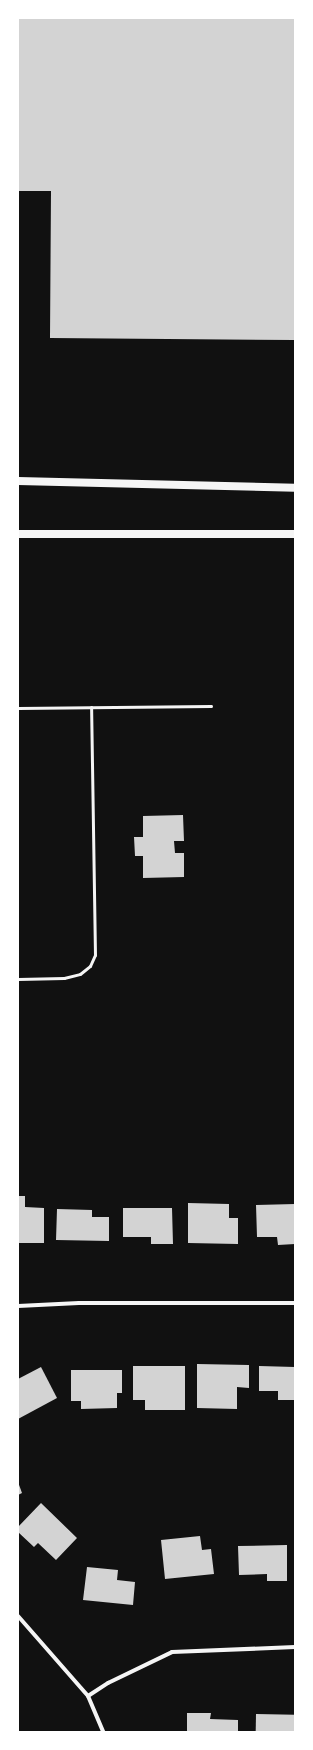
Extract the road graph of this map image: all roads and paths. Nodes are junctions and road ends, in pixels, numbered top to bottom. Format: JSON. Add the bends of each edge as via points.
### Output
{"nodes":[{"id":1,"x":18,"y":481,"type":"edge"},
{"id":2,"x":295,"y":488,"type":"edge"},
{"id":3,"x":18,"y":534,"type":"edge"},
{"id":4,"x":295,"y":534,"type":"edge"},
{"id":5,"x":212,"y":706,"type":"dead end"},
{"id":6,"x":18,"y":708,"type":"edge"},
{"id":7,"x":91,"y":708,"type":"junction"},
{"id":8,"x":18,"y":979,"type":"edge"},
{"id":9,"x":295,"y":1303,"type":"edge"},
{"id":10,"x":18,"y":1306,"type":"edge"},
{"id":11,"x":18,"y":1616,"type":"edge"},
{"id":12,"x":295,"y":1647,"type":"edge"},
{"id":13,"x":88,"y":1696,"type":"junction"},
{"id":14,"x":103,"y":1732,"type":"edge"}],
"edges":[{"from":1,"to":2,"type":"main road"},
{"from":3,"to":4,"type":"main road"},
{"from":5,"to":7,"type":"lane"},
{"from":6,"to":7,"type":"lane"},
{"from":7,"to":8,"type":"lane","via":[[95,955],[90,966],[80,974],[64,978]]},
{"from":9,"to":10,"type":"street","via":[[79,1303]]},
{"from":11,"to":13,"type":"street"},
{"from":12,"to":13,"type":"street","via":[[172,1652],[108,1683]]},
{"from":13,"to":14,"type":"street"}]}
